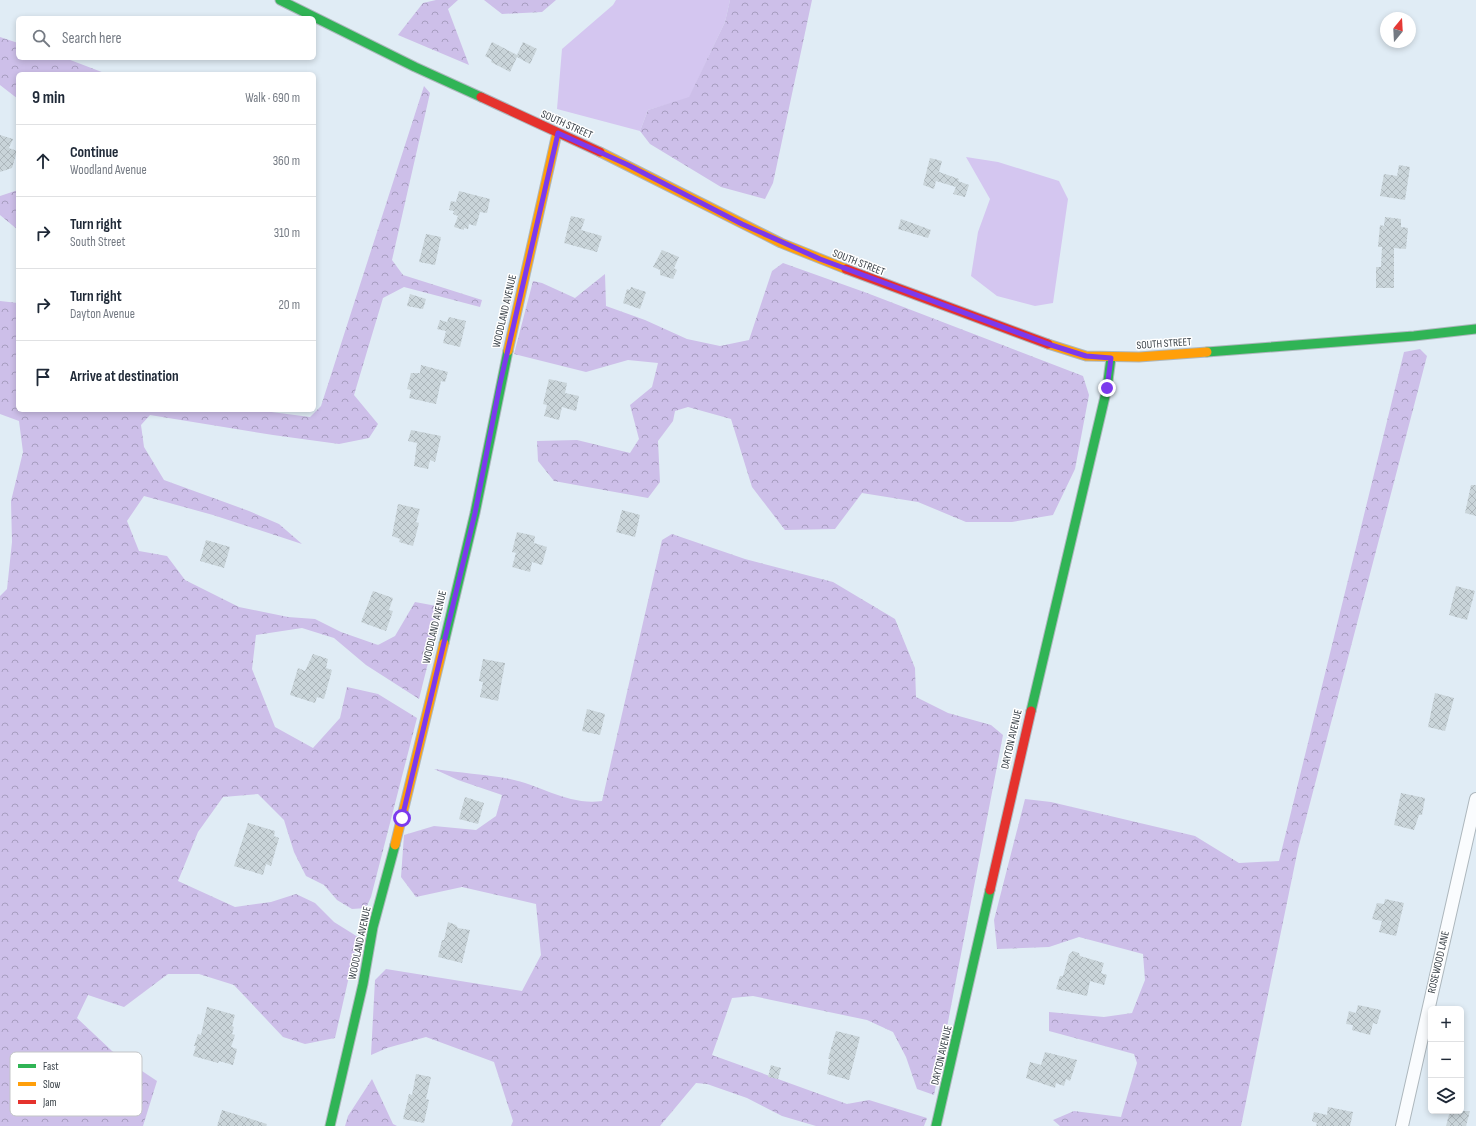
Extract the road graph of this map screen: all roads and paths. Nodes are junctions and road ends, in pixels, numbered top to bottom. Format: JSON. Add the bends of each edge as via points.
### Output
{"nodes":[{"id":1,"x":280,"y":0,"type":"edge"},
{"id":2,"x":312,"y":16,"type":"edge"},
{"id":3,"x":316,"y":18,"type":"edge"},
{"id":4,"x":558,"y":133,"type":"junction"},
{"id":5,"x":1476,"y":329,"type":"edge"},
{"id":6,"x":1111,"y":358,"type":"junction"},
{"id":7,"x":1476,"y":799,"type":"edge"},
{"id":8,"x":330,"y":1126,"type":"edge"},
{"id":9,"x":936,"y":1126,"type":"edge"},
{"id":10,"x":1402,"y":1126,"type":"edge"}],
"edges":[{"from":1,"to":2,"type":"street","name":"SOUTH STREET"},
{"from":3,"to":4,"type":"street","name":"SOUTH STREET"},
{"from":4,"to":6,"type":"street","name":"SOUTH STREET","via":[[628,165],[742,224],[820,259],[1037,340],[1086,356]]},
{"from":4,"to":8,"type":"street","name":"WOODLAND AVENUE","via":[[500,384],[475,513],[374,927]]},
{"from":5,"to":6,"type":"street","name":"SOUTH STREET","via":[[1414,336]]},
{"from":6,"to":9,"type":"street","name":"DAYTON AVENUE","via":[[1107,388],[1013,783]]},
{"from":7,"to":10,"type":"street","name":"ROSEWOOD LANE"}]}
